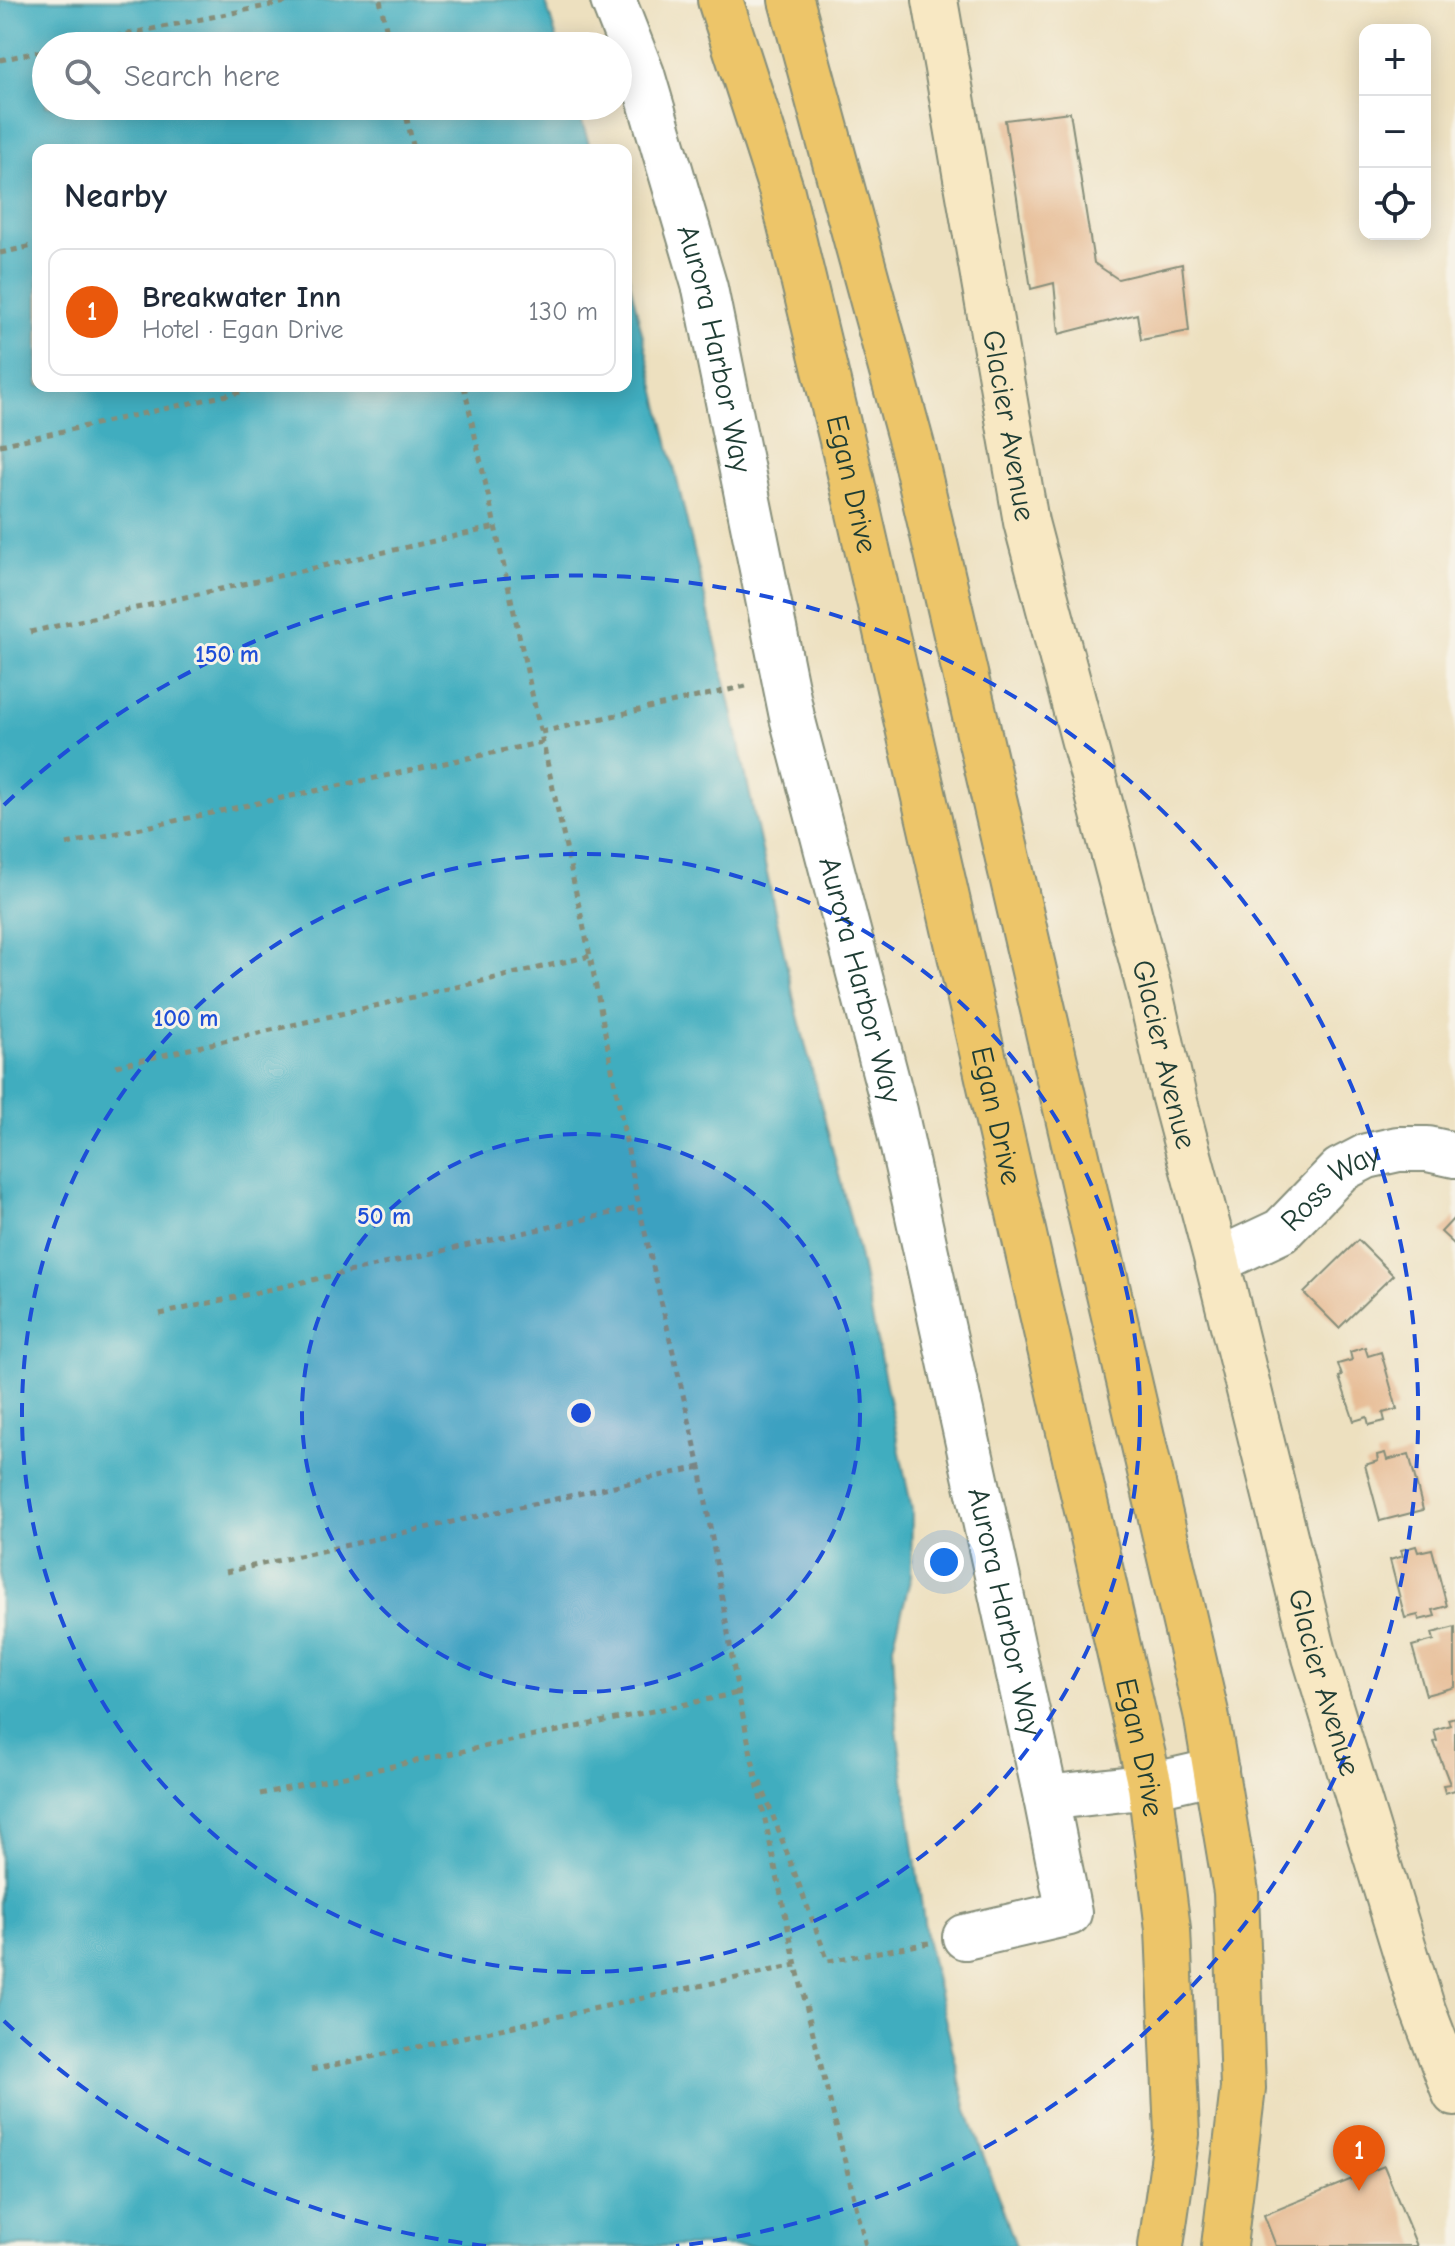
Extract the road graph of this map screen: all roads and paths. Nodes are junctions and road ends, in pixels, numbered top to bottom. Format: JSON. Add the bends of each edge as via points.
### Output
{"nodes":[{"id":1,"x":296,"y":0,"type":"edge"},
{"id":2,"x":380,"y":0,"type":"edge"},
{"id":3,"x":613,"y":0,"type":"edge"},
{"id":4,"x":720,"y":0,"type":"edge"},
{"id":5,"x":791,"y":0,"type":"edge"},
{"id":6,"x":935,"y":0,"type":"edge"},
{"id":7,"x":137,"y":32,"type":"edge"},
{"id":8,"x":387,"y":32,"type":"edge"},
{"id":9,"x":626,"y":32,"type":"edge"},
{"id":10,"x":632,"y":48,"type":"edge"},
{"id":11,"x":32,"y":53,"type":"edge"},
{"id":12,"x":0,"y":60,"type":"edge"},
{"id":13,"x":407,"y":120,"type":"edge"},
{"id":14,"x":413,"y":144,"type":"edge"},
{"id":15,"x":32,"y":246,"type":"edge"},
{"id":16,"x":0,"y":253,"type":"edge"},
{"id":17,"x":241,"y":392,"type":"edge"},
{"id":18,"x":465,"y":392,"type":"edge"},
{"id":19,"x":0,"y":445,"type":"edge"},
{"id":20,"x":496,"y":527,"type":"junction"},
{"id":21,"x":30,"y":632,"type":"dead end"},
{"id":22,"x":759,"y":683,"type":"dead end"},
{"id":23,"x":541,"y":732,"type":"junction"},
{"id":24,"x":543,"y":742,"type":"junction"},
{"id":25,"x":67,"y":844,"type":"dead end"},
{"id":26,"x":590,"y":956,"type":"junction"},
{"id":27,"x":116,"y":1066,"type":"dead end"},
{"id":28,"x":1455,"y":1155,"type":"edge"},
{"id":29,"x":639,"y":1207,"type":"junction"},
{"id":30,"x":1217,"y":1261,"type":"junction"},
{"id":31,"x":160,"y":1314,"type":"dead end"},
{"id":32,"x":700,"y":1467,"type":"junction"},
{"id":33,"x":226,"y":1572,"type":"dead end"},
{"id":34,"x":738,"y":1693,"type":"junction"},
{"id":35,"x":753,"y":1765,"type":"junction"},
{"id":36,"x":1216,"y":1771,"type":"junction"},
{"id":37,"x":1150,"y":1786,"type":"junction"},
{"id":38,"x":260,"y":1794,"type":"dead end"},
{"id":39,"x":1046,"y":1798,"type":"junction"},
{"id":40,"x":965,"y":1937,"type":"joint"},
{"id":41,"x":796,"y":1965,"type":"junction"},
{"id":42,"x":311,"y":2070,"type":"dead end"},
{"id":43,"x":1455,"y":2094,"type":"edge"},
{"id":44,"x":866,"y":2246,"type":"edge"},
{"id":45,"x":1161,"y":2246,"type":"edge"},
{"id":46,"x":1224,"y":2246,"type":"edge"}],
"edges":[{"from":1,"to":7,"type":"path"},
{"from":2,"to":8,"type":"path"},
{"from":3,"to":9,"type":"street","name":"Aurora Harbor Way"},
{"from":4,"to":37,"type":"highway","name":"Egan Drive","via":[[782,192],[830,389]]},
{"from":5,"to":36,"type":"highway","via":[[914,453]]},
{"from":6,"to":30,"type":"street","name":"Glacier Avenue","via":[[1026,522]]},
{"from":10,"to":39,"type":"street","name":"Aurora Harbor Way","via":[[705,288],[792,717],[895,1111]]},
{"from":11,"to":12,"type":"path"},
{"from":13,"to":14,"type":"path"},
{"from":15,"to":16,"type":"path"},
{"from":17,"to":19,"type":"path"},
{"from":18,"to":20,"type":"path"},
{"from":20,"to":21,"type":"path"},
{"from":20,"to":23,"type":"path"},
{"from":22,"to":23,"type":"path"},
{"from":23,"to":24,"type":"path"},
{"from":24,"to":25,"type":"path"},
{"from":24,"to":26,"type":"path"},
{"from":26,"to":27,"type":"path"},
{"from":26,"to":29,"type":"path"},
{"from":28,"to":30,"type":"street","name":"Ross Way","via":[[1398,1149],[1367,1156],[1340,1170],[1281,1231]]},
{"from":29,"to":31,"type":"path"},
{"from":29,"to":32,"type":"path"},
{"from":30,"to":43,"type":"street","name":"Glacier Avenue","via":[[1315,1657],[1423,2010]]},
{"from":32,"to":33,"type":"path"},
{"from":32,"to":34,"type":"path"},
{"from":34,"to":35,"type":"path"},
{"from":34,"to":38,"type":"path"},
{"from":35,"to":40,"type":"path","via":[[828,1961]]},
{"from":35,"to":41,"type":"path"},
{"from":36,"to":37,"type":"street"},
{"from":36,"to":46,"type":"highway","via":[[1236,1892],[1243,2088]]},
{"from":37,"to":39,"type":"street"},
{"from":37,"to":45,"type":"highway","name":"Egan Drive","via":[[1168,1929],[1177,2134]]},
{"from":39,"to":40,"type":"street","name":"Aurora Harbor Way","via":[[1069,1913]]},
{"from":41,"to":42,"type":"path"},
{"from":41,"to":44,"type":"path"}]}
